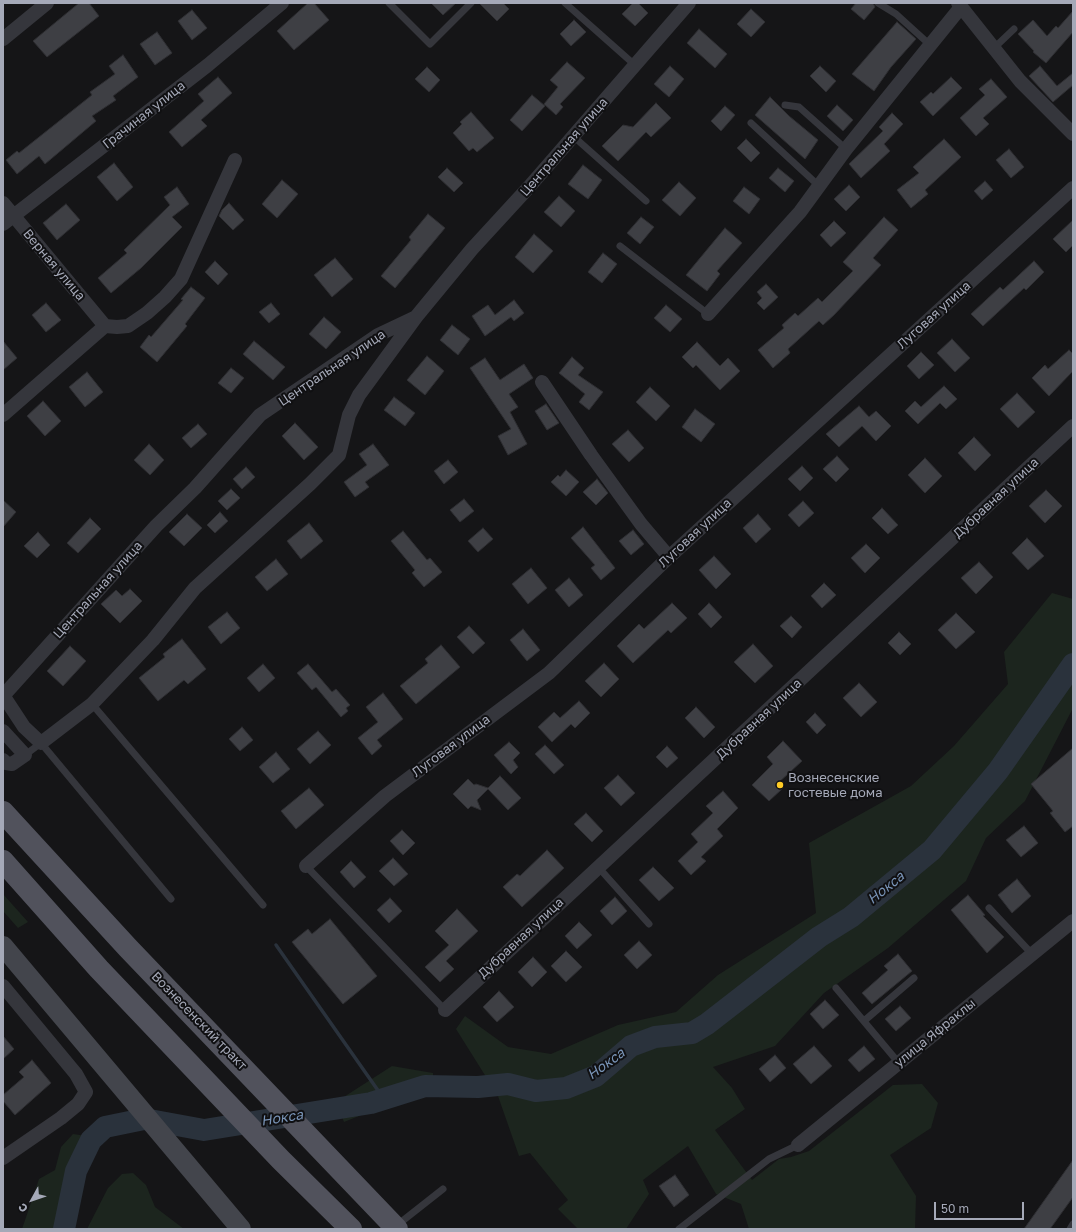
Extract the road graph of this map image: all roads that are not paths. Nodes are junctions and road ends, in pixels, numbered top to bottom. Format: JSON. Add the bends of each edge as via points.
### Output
{"nodes":[{"id":1,"x":47,"y":3,"type":"edge"},
{"id":2,"x":282,"y":3,"type":"edge"},
{"id":3,"x":389,"y":3,"type":"edge"},
{"id":4,"x":471,"y":3,"type":"edge"},
{"id":5,"x":565,"y":3,"type":"edge"},
{"id":6,"x":689,"y":3,"type":"edge"},
{"id":7,"x":878,"y":3,"type":"edge"},
{"id":8,"x":959,"y":5,"type":"edge"},
{"id":9,"x":1014,"y":28,"type":"dead end"},
{"id":10,"x":3,"y":39,"type":"edge"},
{"id":11,"x":929,"y":44,"type":"junction"},
{"id":12,"x":994,"y":48,"type":"junction"},
{"id":13,"x":636,"y":66,"type":"junction"},
{"id":14,"x":785,"y":105,"type":"dead end"},
{"id":15,"x":751,"y":123,"type":"dead end"},
{"id":16,"x":1073,"y":134,"type":"edge"},
{"id":17,"x":573,"y":136,"type":"junction"},
{"id":18,"x":846,"y":149,"type":"junction"},
{"id":19,"x":235,"y":160,"type":"dead end"},
{"id":20,"x":819,"y":186,"type":"junction"},
{"id":21,"x":1073,"y":188,"type":"edge"},
{"id":22,"x":646,"y":201,"type":"dead end"},
{"id":23,"x":3,"y":203,"type":"edge"},
{"id":24,"x":8,"y":220,"type":"edge"},
{"id":25,"x":620,"y":246,"type":"dead end"},
{"id":26,"x":708,"y":314,"type":"joint"},
{"id":27,"x":416,"y":317,"type":"junction"},
{"id":28,"x":105,"y":326,"type":"junction"},
{"id":29,"x":542,"y":382,"type":"dead end"},
{"id":30,"x":3,"y":415,"type":"edge"},
{"id":31,"x":1073,"y":426,"type":"edge"},
{"id":32,"x":668,"y":557,"type":"junction"},
{"id":33,"x":3,"y":695,"type":"edge"},
{"id":34,"x":92,"y":704,"type":"junction"},
{"id":35,"x":3,"y":731,"type":"edge"},
{"id":36,"x":41,"y":743,"type":"junction"},
{"id":37,"x":25,"y":755,"type":"junction"},
{"id":38,"x":3,"y":760,"type":"edge"},
{"id":39,"x":3,"y":812,"type":"edge"},
{"id":40,"x":3,"y":861,"type":"edge"},
{"id":41,"x":306,"y":866,"type":"joint"},
{"id":42,"x":599,"y":868,"type":"junction"},
{"id":43,"x":171,"y":900,"type":"dead end"},
{"id":44,"x":263,"y":905,"type":"dead end"},
{"id":45,"x":989,"y":908,"type":"dead end"},
{"id":46,"x":1073,"y":921,"type":"edge"},
{"id":47,"x":649,"y":924,"type":"dead end"},
{"id":48,"x":3,"y":946,"type":"edge"},
{"id":49,"x":1032,"y":954,"type":"junction"},
{"id":50,"x":914,"y":978,"type":"dead end"},
{"id":51,"x":3,"y":986,"type":"edge"},
{"id":52,"x":836,"y":988,"type":"dead end"},
{"id":53,"x":445,"y":1010,"type":"joint"},
{"id":54,"x":864,"y":1021,"type":"junction"},
{"id":55,"x":898,"y":1062,"type":"junction"},
{"id":56,"x":798,"y":1145,"type":"joint"},
{"id":57,"x":3,"y":1158,"type":"edge"},
{"id":58,"x":443,"y":1189,"type":"dead end"},
{"id":59,"x":1073,"y":1224,"type":"edge"},
{"id":60,"x":396,"y":1228,"type":"edge"},
{"id":61,"x":241,"y":1229,"type":"edge"},
{"id":62,"x":351,"y":1229,"type":"edge"},
{"id":63,"x":679,"y":1229,"type":"edge"},
{"id":64,"x":1070,"y":1229,"type":"edge"}],
"edges":[{"from":1,"to":10,"type":"street"},
{"from":2,"to":24,"type":"street","name":"Грачиная улица","via":[[208,66]]},
{"from":3,"to":4,"type":"lane","via":[[430,44]]},
{"from":5,"to":13,"type":"lane"},
{"from":6,"to":13,"type":"street","name":"Центральная улица"},
{"from":7,"to":11,"type":"lane","via":[[896,14]]},
{"from":8,"to":11,"type":"street"},
{"from":8,"to":12,"type":"street"},
{"from":9,"to":12,"type":"lane"},
{"from":11,"to":18,"type":"street"},
{"from":12,"to":16,"type":"street","via":[[1020,81]]},
{"from":13,"to":17,"type":"street","name":"Центральная улица"},
{"from":14,"to":18,"type":"lane","via":[[799,107]]},
{"from":15,"to":20,"type":"lane"},
{"from":17,"to":22,"type":"lane"},
{"from":17,"to":27,"type":"street","name":"Центральная улица","via":[[472,249]]},
{"from":18,"to":20,"type":"street"},
{"from":19,"to":28,"type":"street","via":[[180,279],[147,313],[128,326]]},
{"from":20,"to":26,"type":"street","via":[[800,212]]},
{"from":21,"to":32,"type":"street","name":"Луговая улица"},
{"from":23,"to":24,"type":"street","name":"Верная улица"},
{"from":24,"to":28,"type":"street","name":"Верная улица"},
{"from":25,"to":26,"type":"lane"},
{"from":27,"to":33,"type":"street","name":"Центральная улица","via":[[378,335],[260,415]]},
{"from":27,"to":34,"type":"street","via":[[360,395],[349,415],[339,455],[195,588],[153,640]]},
{"from":28,"to":30,"type":"street"},
{"from":29,"to":32,"type":"street","via":[[595,461]]},
{"from":31,"to":42,"type":"street","name":"Дубравная улица"},
{"from":32,"to":41,"type":"street","name":"Луговая улица","via":[[549,673],[385,796]]},
{"from":33,"to":36,"type":"street","via":[[24,727]]},
{"from":34,"to":36,"type":"street"},
{"from":34,"to":44,"type":"lane"},
{"from":35,"to":37,"type":"street"},
{"from":36,"to":37,"type":"lane"},
{"from":36,"to":43,"type":"lane"},
{"from":37,"to":38,"type":"street","via":[[12,764]]},
{"from":39,"to":60,"type":"main road","name":"Вознесенский тракт","via":[[128,948]]},
{"from":40,"to":62,"type":"main road","via":[[99,969]]},
{"from":41,"to":53,"type":"lane"},
{"from":42,"to":47,"type":"lane"},
{"from":42,"to":53,"type":"street","name":"Дубравная улица"},
{"from":45,"to":49,"type":"lane"},
{"from":46,"to":49,"type":"street","name":"улица Яфраклы"},
{"from":48,"to":61,"type":"street"},
{"from":49,"to":55,"type":"street","name":"улица Яфраклы"},
{"from":50,"to":54,"type":"lane"},
{"from":51,"to":57,"type":"street","via":[[76,1074],[86,1092],[78,1104],[61,1118]]},
{"from":52,"to":54,"type":"lane"},
{"from":54,"to":55,"type":"lane"},
{"from":55,"to":56,"type":"street","name":"улица Яфраклы"},
{"from":56,"to":63,"type":"lane","via":[[769,1159]]},
{"from":58,"to":60,"type":"lane"},
{"from":59,"to":64,"type":"lane"}]}
